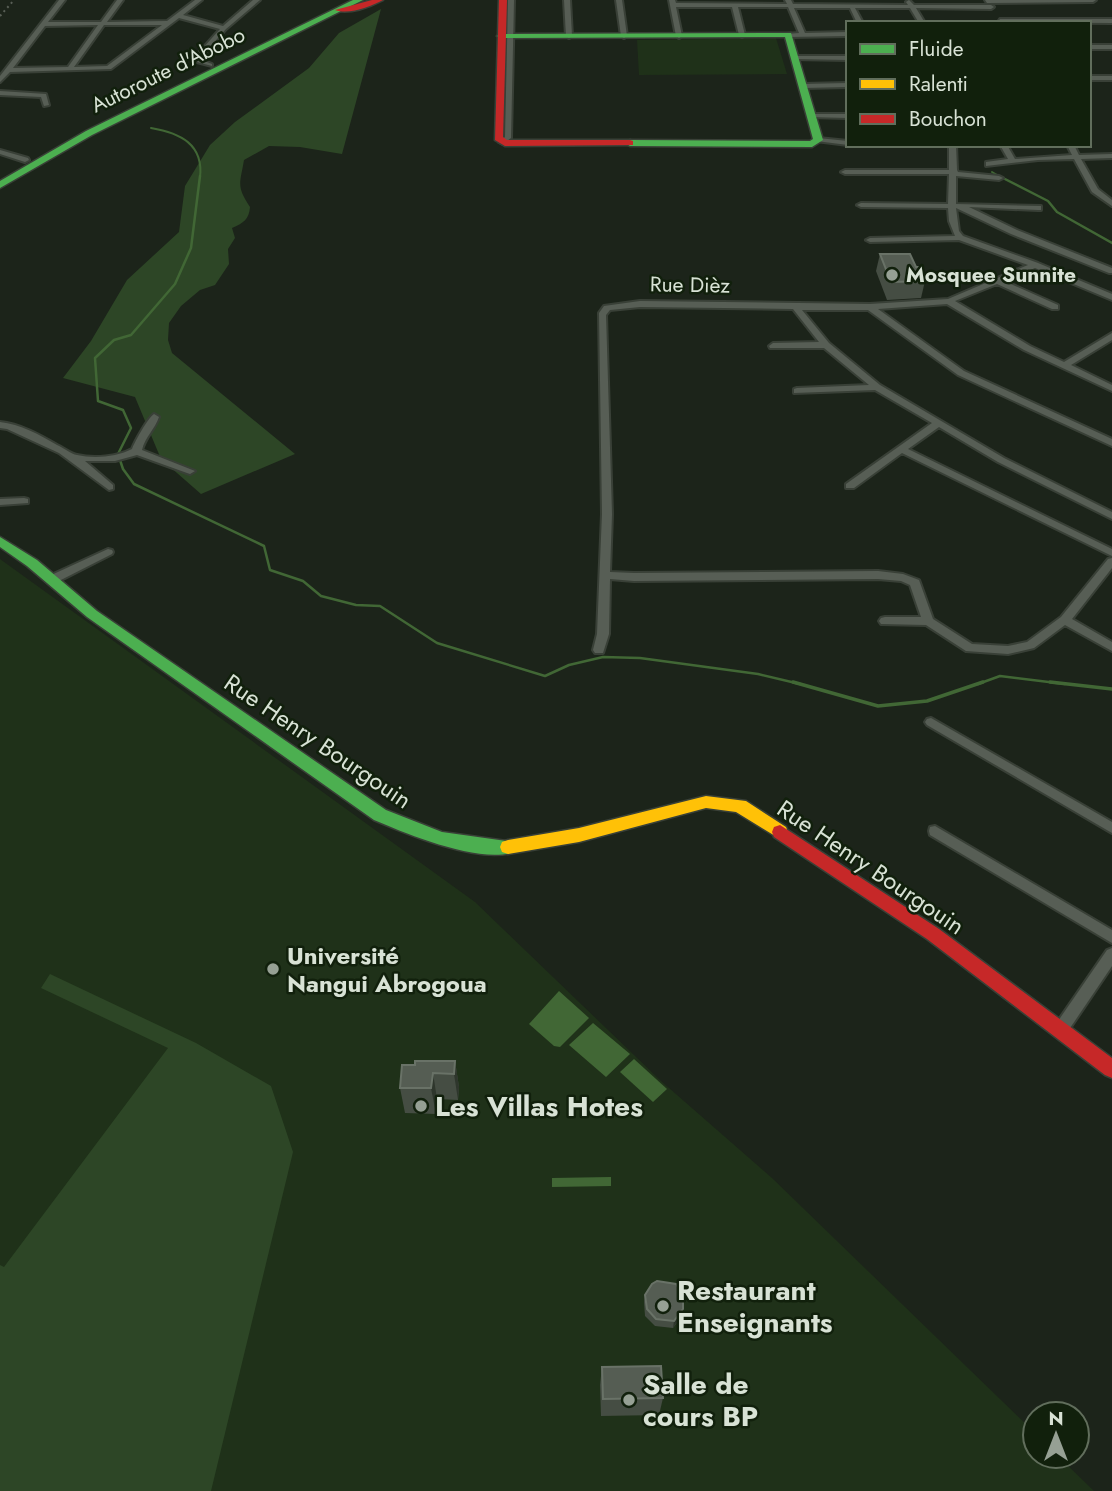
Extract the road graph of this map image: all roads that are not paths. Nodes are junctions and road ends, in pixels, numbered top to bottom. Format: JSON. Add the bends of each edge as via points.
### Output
{"nodes":[{"id":1,"x":62,"y":0,"type":"edge"},
{"id":2,"x":120,"y":0,"type":"edge"},
{"id":3,"x":199,"y":0,"type":"edge"},
{"id":4,"x":257,"y":0,"type":"edge"},
{"id":5,"x":359,"y":0,"type":"edge"},
{"id":6,"x":379,"y":0,"type":"edge"},
{"id":7,"x":503,"y":0,"type":"edge"},
{"id":8,"x":511,"y":0,"type":"edge"},
{"id":9,"x":566,"y":0,"type":"edge"},
{"id":10,"x":619,"y":0,"type":"edge"},
{"id":11,"x":1093,"y":0,"type":"edge"},
{"id":12,"x":673,"y":2,"type":"edge"},
{"id":13,"x":789,"y":2,"type":"edge"},
{"id":14,"x":988,"y":2,"type":"edge"},
{"id":15,"x":909,"y":3,"type":"edge"},
{"id":16,"x":734,"y":4,"type":"junction"},
{"id":17,"x":343,"y":5,"type":"edge"},
{"id":18,"x":851,"y":5,"type":"junction"},
{"id":19,"x":179,"y":16,"type":"junction"},
{"id":20,"x":859,"y":21,"type":"edge"},
{"id":21,"x":921,"y":21,"type":"edge"},
{"id":22,"x":999,"y":21,"type":"edge"},
{"id":23,"x":1091,"y":21,"type":"edge"},
{"id":24,"x":1112,"y":21,"type":"edge"},
{"id":25,"x":102,"y":23,"type":"junction"},
{"id":26,"x":169,"y":23,"type":"junction"},
{"id":27,"x":45,"y":24,"type":"junction"},
{"id":28,"x":224,"y":28,"type":"junction"},
{"id":29,"x":795,"y":34,"type":"junction"},
{"id":30,"x":846,"y":34,"type":"edge"},
{"id":31,"x":742,"y":35,"type":"junction"},
{"id":32,"x":506,"y":36,"type":"junction"},
{"id":33,"x":569,"y":36,"type":"junction"},
{"id":34,"x":624,"y":36,"type":"junction"},
{"id":35,"x":680,"y":36,"type":"junction"},
{"id":36,"x":1091,"y":47,"type":"edge"},
{"id":37,"x":1112,"y":47,"type":"edge"},
{"id":38,"x":794,"y":58,"type":"junction"},
{"id":39,"x":846,"y":58,"type":"edge"},
{"id":40,"x":210,"y":65,"type":"junction"},
{"id":41,"x":70,"y":68,"type":"junction"},
{"id":42,"x":8,"y":70,"type":"junction"},
{"id":43,"x":1091,"y":78,"type":"edge"},
{"id":44,"x":1112,"y":78,"type":"edge"},
{"id":45,"x":0,"y":80,"type":"edge"},
{"id":46,"x":846,"y":85,"type":"edge"},
{"id":47,"x":803,"y":86,"type":"junction"},
{"id":48,"x":0,"y":93,"type":"edge"},
{"id":49,"x":46,"y":105,"type":"dead end"},
{"id":50,"x":811,"y":116,"type":"junction"},
{"id":51,"x":846,"y":116,"type":"edge"},
{"id":52,"x":818,"y":140,"type":"junction"},
{"id":53,"x":846,"y":143,"type":"edge"},
{"id":54,"x":952,"y":147,"type":"edge"},
{"id":55,"x":1004,"y":147,"type":"edge"},
{"id":56,"x":1071,"y":147,"type":"edge"},
{"id":57,"x":0,"y":152,"type":"edge"},
{"id":58,"x":1076,"y":156,"type":"junction"},
{"id":59,"x":1112,"y":156,"type":"edge"},
{"id":60,"x":25,"y":160,"type":"junction"},
{"id":61,"x":1013,"y":161,"type":"junction"},
{"id":62,"x":989,"y":164,"type":"dead end"},
{"id":63,"x":845,"y":172,"type":"dead end"},
{"id":64,"x":955,"y":173,"type":"junction"},
{"id":65,"x":0,"y":175,"type":"edge"},
{"id":66,"x":999,"y":178,"type":"dead end"},
{"id":67,"x":0,"y":185,"type":"edge"},
{"id":68,"x":1108,"y":197,"type":"edge"},
{"id":69,"x":1112,"y":204,"type":"edge"},
{"id":70,"x":861,"y":205,"type":"dead end"},
{"id":71,"x":956,"y":205,"type":"junction"},
{"id":72,"x":1038,"y":208,"type":"dead end"},
{"id":73,"x":960,"y":238,"type":"junction"},
{"id":74,"x":870,"y":240,"type":"dead end"},
{"id":75,"x":1035,"y":265,"type":"junction"},
{"id":76,"x":1112,"y":271,"type":"edge"},
{"id":77,"x":998,"y":281,"type":"junction"},
{"id":78,"x":1112,"y":297,"type":"edge"},
{"id":79,"x":949,"y":301,"type":"junction"},
{"id":80,"x":795,"y":307,"type":"junction"},
{"id":81,"x":870,"y":307,"type":"junction"},
{"id":82,"x":1055,"y":307,"type":"dead end"},
{"id":83,"x":1112,"y":336,"type":"edge"},
{"id":84,"x":826,"y":345,"type":"junction"},
{"id":85,"x":773,"y":346,"type":"dead end"},
{"id":86,"x":1065,"y":365,"type":"junction"},
{"id":87,"x":877,"y":387,"type":"junction"},
{"id":88,"x":1112,"y":388,"type":"edge"},
{"id":89,"x":797,"y":391,"type":"dead end"},
{"id":90,"x":154,"y":416,"type":"dead end"},
{"id":91,"x":937,"y":424,"type":"junction"},
{"id":92,"x":0,"y":425,"type":"edge"},
{"id":93,"x":1112,"y":431,"type":"edge"},
{"id":94,"x":1107,"y":441,"type":"edge"},
{"id":95,"x":903,"y":450,"type":"junction"},
{"id":96,"x":135,"y":453,"type":"junction"},
{"id":97,"x":76,"y":458,"type":"junction"},
{"id":98,"x":190,"y":471,"type":"dead end"},
{"id":99,"x":109,"y":486,"type":"dead end"},
{"id":100,"x":850,"y":486,"type":"dead end"},
{"id":101,"x":24,"y":501,"type":"dead end"},
{"id":102,"x":0,"y":502,"type":"edge"},
{"id":103,"x":1112,"y":516,"type":"edge"},
{"id":104,"x":0,"y":541,"type":"edge"},
{"id":105,"x":108,"y":552,"type":"dead end"},
{"id":106,"x":1112,"y":553,"type":"edge"},
{"id":107,"x":1112,"y":561,"type":"edge"},
{"id":108,"x":606,"y":575,"type":"junction"},
{"id":109,"x":51,"y":580,"type":"junction"},
{"id":110,"x":1065,"y":620,"type":"junction"},
{"id":111,"x":885,"y":621,"type":"dead end"},
{"id":112,"x":928,"y":621,"type":"junction"},
{"id":113,"x":1112,"y":647,"type":"edge"},
{"id":114,"x":599,"y":650,"type":"dead end"},
{"id":115,"x":931,"y":722,"type":"dead end"},
{"id":116,"x":1112,"y":828,"type":"edge"},
{"id":117,"x":935,"y":831,"type":"dead end"},
{"id":118,"x":1112,"y":937,"type":"edge"},
{"id":119,"x":1112,"y":954,"type":"edge"},
{"id":120,"x":1061,"y":1029,"type":"junction"},
{"id":121,"x":1112,"y":1069,"type":"edge"}],
"edges":[{"from":1,"to":27,"type":"street"},
{"from":2,"to":25,"type":"street"},
{"from":3,"to":19,"type":"street"},
{"from":4,"to":28,"type":"street"},
{"from":5,"to":17,"type":"street","name":"Autoroute d'Abobo"},
{"from":6,"to":17,"type":"street","via":[[352,9]]},
{"from":7,"to":32,"type":"street"},
{"from":8,"to":32,"type":"street"},
{"from":9,"to":33,"type":"street"},
{"from":10,"to":34,"type":"street"},
{"from":11,"to":14,"type":"street"},
{"from":12,"to":16,"type":"street"},
{"from":12,"to":35,"type":"street"},
{"from":13,"to":16,"type":"street"},
{"from":13,"to":18,"type":"street"},
{"from":13,"to":29,"type":"street"},
{"from":14,"to":15,"type":"street"},
{"from":14,"to":22,"type":"street"},
{"from":15,"to":18,"type":"street"},
{"from":15,"to":21,"type":"street"},
{"from":16,"to":31,"type":"street"},
{"from":17,"to":40,"type":"street"},
{"from":17,"to":67,"type":"street","name":"Autoroute d'Abobo","via":[[89,133]]},
{"from":18,"to":20,"type":"street"},
{"from":19,"to":26,"type":"street"},
{"from":19,"to":28,"type":"street"},
{"from":23,"to":24,"type":"street"},
{"from":25,"to":26,"type":"street"},
{"from":25,"to":27,"type":"street"},
{"from":25,"to":41,"type":"street"},
{"from":26,"to":41,"type":"street","via":[[109,68]]},
{"from":27,"to":42,"type":"street"},
{"from":28,"to":40,"type":"street","via":[[198,57]]},
{"from":29,"to":30,"type":"street"},
{"from":29,"to":31,"type":"street"},
{"from":29,"to":38,"type":"street"},
{"from":31,"to":35,"type":"street"},
{"from":32,"to":33,"type":"street"},
{"from":32,"to":52,"type":"street","via":[[498,138],[503,142],[812,144]]},
{"from":33,"to":34,"type":"street"},
{"from":34,"to":35,"type":"street"},
{"from":36,"to":37,"type":"street"},
{"from":38,"to":39,"type":"street"},
{"from":38,"to":47,"type":"street"},
{"from":40,"to":60,"type":"street"},
{"from":41,"to":42,"type":"street"},
{"from":42,"to":45,"type":"street"},
{"from":43,"to":44,"type":"street"},
{"from":46,"to":47,"type":"street"},
{"from":47,"to":50,"type":"street"},
{"from":48,"to":49,"type":"street","via":[[38,93]]},
{"from":50,"to":51,"type":"street"},
{"from":50,"to":52,"type":"street"},
{"from":52,"to":53,"type":"street"},
{"from":54,"to":64,"type":"street"},
{"from":55,"to":61,"type":"street"},
{"from":56,"to":58,"type":"street"},
{"from":57,"to":60,"type":"street"},
{"from":58,"to":59,"type":"street"},
{"from":58,"to":61,"type":"street"},
{"from":58,"to":68,"type":"street","via":[[1095,190]]},
{"from":60,"to":65,"type":"street"},
{"from":61,"to":62,"type":"street"},
{"from":63,"to":64,"type":"street"},
{"from":64,"to":66,"type":"street"},
{"from":64,"to":71,"type":"street"},
{"from":68,"to":69,"type":"street"},
{"from":70,"to":71,"type":"street"},
{"from":71,"to":72,"type":"street"},
{"from":71,"to":73,"type":"street","via":[[952,228]]},
{"from":71,"to":76,"type":"street"},
{"from":73,"to":74,"type":"street"},
{"from":73,"to":75,"type":"street"},
{"from":75,"to":77,"type":"street","name":"Rue Dièz"},
{"from":75,"to":78,"type":"street"},
{"from":77,"to":79,"type":"street","name":"Rue Dièz"},
{"from":77,"to":82,"type":"street"},
{"from":79,"to":81,"type":"street","name":"Rue Dièz"},
{"from":79,"to":86,"type":"street"},
{"from":80,"to":81,"type":"street","name":"Rue Dièz"},
{"from":80,"to":84,"type":"street"},
{"from":80,"to":108,"type":"street","name":"Rue Dièz","via":[[629,304],[607,308],[602,315]]},
{"from":81,"to":94,"type":"street","via":[[961,373]]},
{"from":83,"to":86,"type":"street"},
{"from":84,"to":85,"type":"street"},
{"from":84,"to":87,"type":"street"},
{"from":86,"to":88,"type":"street"},
{"from":87,"to":89,"type":"street"},
{"from":87,"to":91,"type":"street"},
{"from":90,"to":96,"type":"street","via":[[152,428],[140,438]]},
{"from":91,"to":95,"type":"street"},
{"from":91,"to":103,"type":"street"},
{"from":92,"to":97,"type":"street","via":[[42,439]]},
{"from":93,"to":94,"type":"street"},
{"from":95,"to":100,"type":"street"},
{"from":95,"to":106,"type":"street"},
{"from":96,"to":97,"type":"street","via":[[117,459]]},
{"from":96,"to":98,"type":"street"},
{"from":97,"to":99,"type":"street"},
{"from":101,"to":102,"type":"street"},
{"from":104,"to":109,"type":"street","name":"Rue Henry Bourgouin"},
{"from":105,"to":109,"type":"street"},
{"from":107,"to":110,"type":"street"},
{"from":108,"to":112,"type":"street","via":[[904,578],[915,583]]},
{"from":108,"to":114,"type":"street"},
{"from":109,"to":120,"type":"street","name":"Rue Henry Bourgouin","via":[[141,649],[368,807],[419,834],[486,849],[528,847],[690,804],[725,801],[740,806],[933,934]]},
{"from":110,"to":112,"type":"street","via":[[1030,645],[986,651],[970,648]]},
{"from":110,"to":113,"type":"street"},
{"from":111,"to":112,"type":"street"},
{"from":115,"to":116,"type":"street"},
{"from":117,"to":118,"type":"street"},
{"from":119,"to":120,"type":"street"},
{"from":120,"to":121,"type":"street","name":"Rue Henry Bourgouin"}]}
